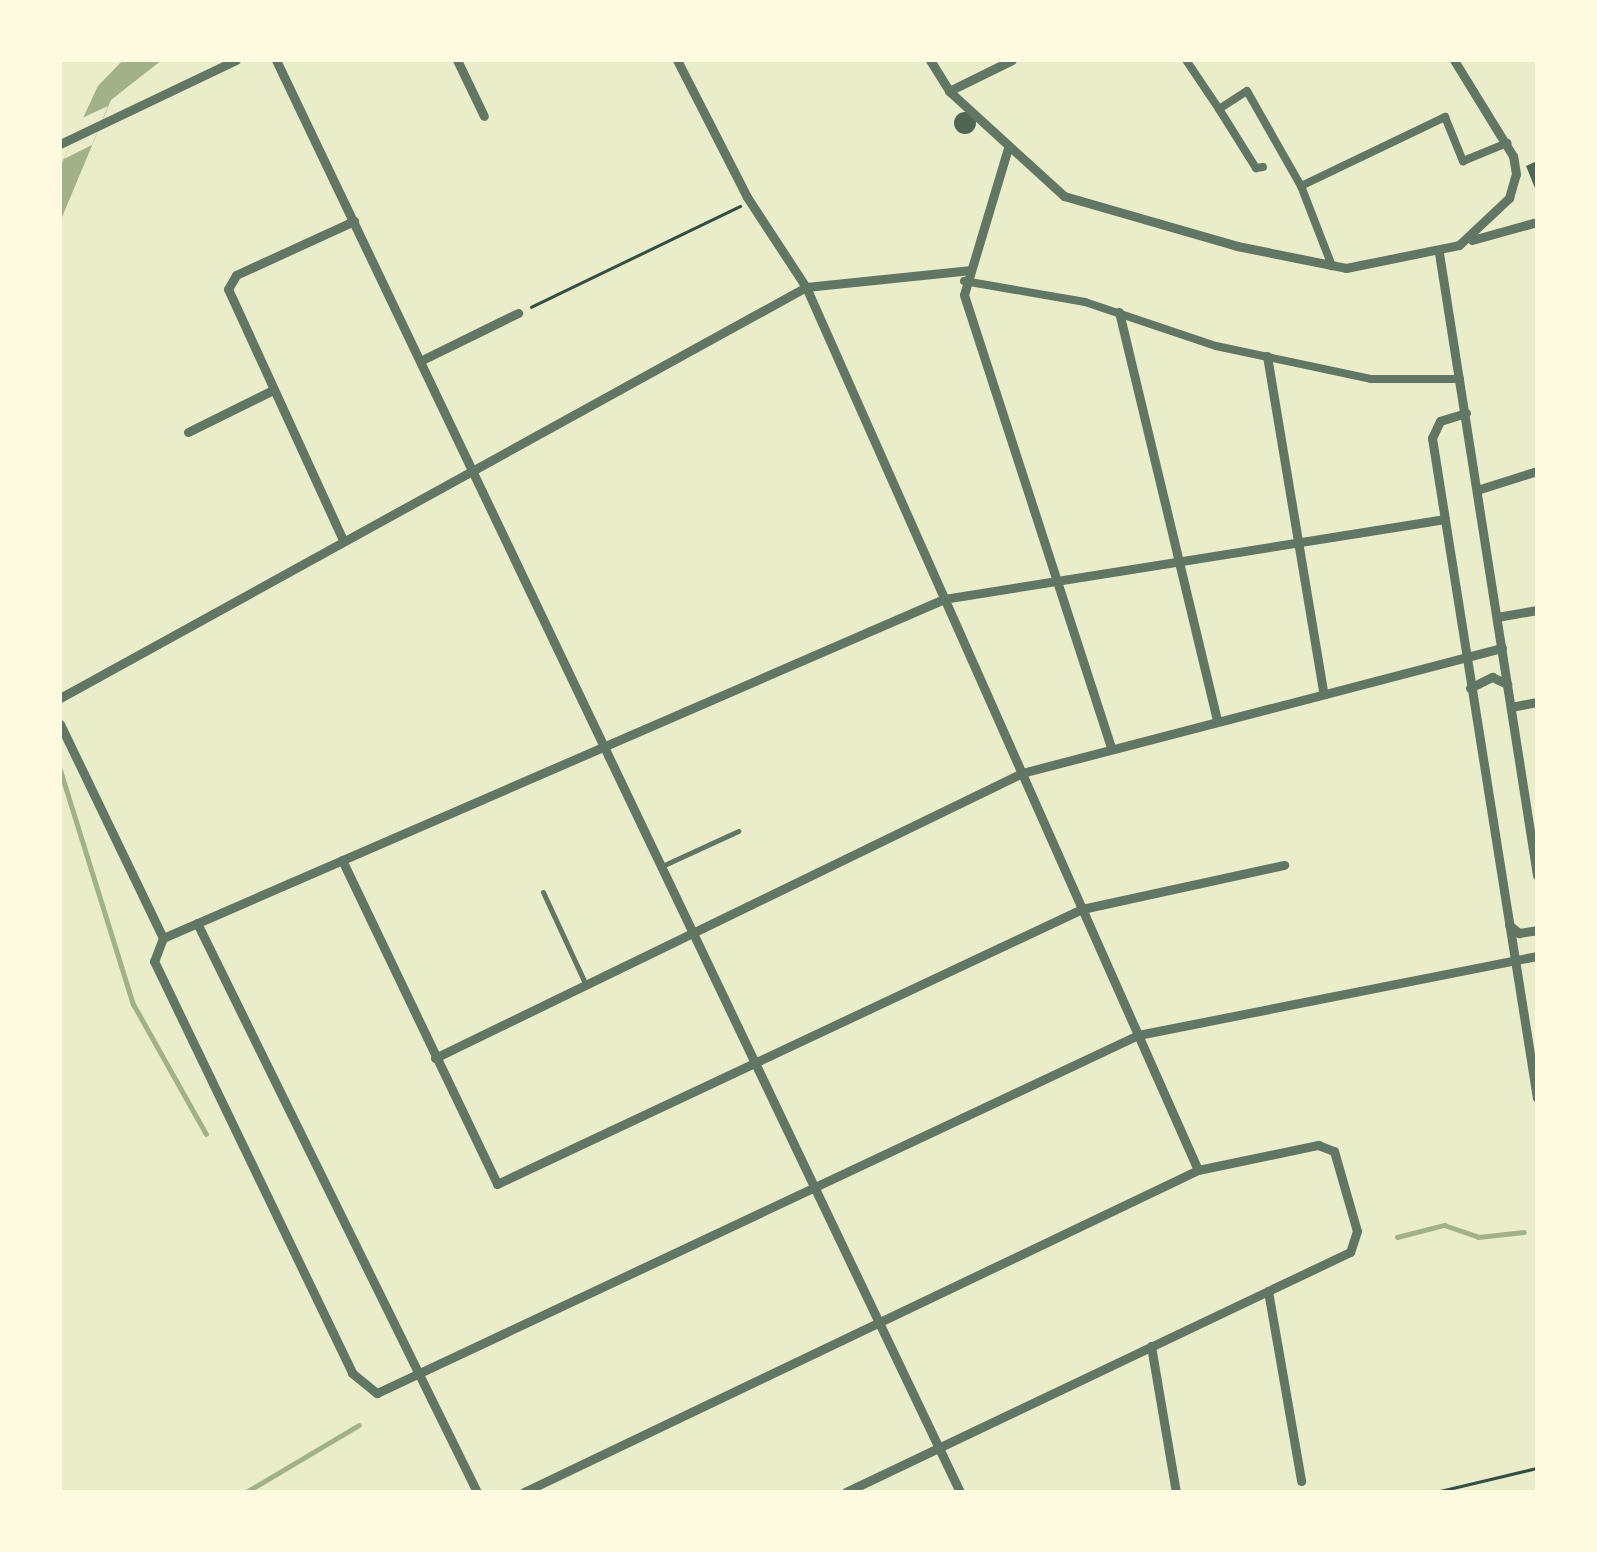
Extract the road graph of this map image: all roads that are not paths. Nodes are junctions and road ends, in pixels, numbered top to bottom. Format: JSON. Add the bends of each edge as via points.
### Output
{"nodes":[{"id":1,"x":236,"y":60,"type":"edge"},
{"id":2,"x":276,"y":60,"type":"edge"},
{"id":3,"x":457,"y":60,"type":"edge"},
{"id":4,"x":677,"y":60,"type":"edge"},
{"id":5,"x":930,"y":60,"type":"edge"},
{"id":6,"x":1012,"y":60,"type":"edge"},
{"id":7,"x":1186,"y":60,"type":"edge"},
{"id":8,"x":1454,"y":60,"type":"edge"},
{"id":9,"x":949,"y":91,"type":"junction"},
{"id":10,"x":1220,"y":109,"type":"junction"},
{"id":11,"x":484,"y":116,"type":"dead end"},
{"id":12,"x":60,"y":144,"type":"edge"},
{"id":13,"x":1507,"y":144,"type":"junction"},
{"id":14,"x":1008,"y":148,"type":"junction"},
{"id":15,"x":1262,"y":167,"type":"dead end"},
{"id":16,"x":1301,"y":186,"type":"junction"},
{"id":17,"x":354,"y":220,"type":"junction"},
{"id":18,"x":1537,"y":222,"type":"edge"},
{"id":19,"x":1459,"y":245,"type":"junction"},
{"id":20,"x":1439,"y":253,"type":"junction"},
{"id":21,"x":1332,"y":266,"type":"junction"},
{"id":22,"x":971,"y":270,"type":"junction"},
{"id":23,"x":964,"y":281,"type":"junction"},
{"id":24,"x":806,"y":287,"type":"junction"},
{"id":25,"x":1119,"y":312,"type":"junction"},
{"id":26,"x":518,"y":313,"type":"road end"},
{"id":27,"x":1267,"y":356,"type":"junction"},
{"id":28,"x":422,"y":360,"type":"junction"},
{"id":29,"x":1460,"y":378,"type":"junction"},
{"id":30,"x":273,"y":390,"type":"junction"},
{"id":31,"x":1466,"y":413,"type":"junction"},
{"id":32,"x":188,"y":432,"type":"dead end"},
{"id":33,"x":474,"y":470,"type":"junction"},
{"id":34,"x":1537,"y":471,"type":"edge"},
{"id":35,"x":1477,"y":490,"type":"junction"},
{"id":36,"x":1445,"y":519,"type":"junction"},
{"id":37,"x":1297,"y":539,"type":"junction"},
{"id":38,"x":344,"y":540,"type":"junction"},
{"id":39,"x":1178,"y":559,"type":"junction"},
{"id":40,"x":1056,"y":579,"type":"junction"},
{"id":41,"x":944,"y":599,"type":"junction"},
{"id":42,"x":1537,"y":610,"type":"edge"},
{"id":43,"x":1496,"y":617,"type":"junction"},
{"id":44,"x":1502,"y":648,"type":"junction"},
{"id":45,"x":1465,"y":656,"type":"junction"},
{"id":46,"x":1507,"y":684,"type":"junction"},
{"id":47,"x":1470,"y":688,"type":"junction"},
{"id":48,"x":1322,"y":690,"type":"junction"},
{"id":49,"x":60,"y":698,"type":"edge"},
{"id":50,"x":1537,"y":702,"type":"edge"},
{"id":51,"x":1511,"y":706,"type":"junction"},
{"id":52,"x":1217,"y":719,"type":"junction"},
{"id":53,"x":60,"y":724,"type":"edge"},
{"id":54,"x":605,"y":746,"type":"junction"},
{"id":55,"x":1111,"y":748,"type":"junction"},
{"id":56,"x":1022,"y":773,"type":"junction"},
{"id":57,"x":738,"y":830,"type":"dead end"},
{"id":58,"x":1534,"y":832,"type":"edge"},
{"id":59,"x":342,"y":860,"type":"junction"},
{"id":60,"x":1284,"y":865,"type":"dead end"},
{"id":61,"x":662,"y":866,"type":"junction"},
{"id":62,"x":1537,"y":874,"type":"edge"},
{"id":63,"x":543,"y":892,"type":"dead end"},
{"id":64,"x":1082,"y":908,"type":"junction"},
{"id":65,"x":197,"y":923,"type":"junction"},
{"id":66,"x":1509,"y":925,"type":"junction"},
{"id":67,"x":1537,"y":930,"type":"edge"},
{"id":68,"x":693,"y":933,"type":"junction"},
{"id":69,"x":163,"y":938,"type":"junction"},
{"id":70,"x":1537,"y":956,"type":"edge"},
{"id":71,"x":1515,"y":959,"type":"junction"},
{"id":72,"x":586,"y":984,"type":"junction"},
{"id":73,"x":1138,"y":1035,"type":"junction"},
{"id":74,"x":435,"y":1058,"type":"junction"},
{"id":75,"x":756,"y":1065,"type":"junction"},
{"id":76,"x":1537,"y":1098,"type":"edge"},
{"id":77,"x":1198,"y":1170,"type":"junction"},
{"id":78,"x":814,"y":1187,"type":"junction"},
{"id":79,"x":1268,"y":1291,"type":"junction"},
{"id":80,"x":880,"y":1324,"type":"junction"},
{"id":81,"x":1151,"y":1346,"type":"junction"},
{"id":82,"x":422,"y":1377,"type":"junction"},
{"id":83,"x":938,"y":1447,"type":"junction"},
{"id":84,"x":1301,"y":1480,"type":"dead end"},
{"id":85,"x":477,"y":1492,"type":"edge"},
{"id":86,"x":524,"y":1492,"type":"edge"},
{"id":87,"x":846,"y":1492,"type":"edge"},
{"id":88,"x":960,"y":1492,"type":"edge"},
{"id":89,"x":1176,"y":1492,"type":"edge"}],
"edges":[{"from":1,"to":12,"type":"street"},
{"from":2,"to":17,"type":"street"},
{"from":3,"to":11,"type":"street"},
{"from":4,"to":24,"type":"street","via":[[750,201]]},
{"from":5,"to":9,"type":"street"},
{"from":6,"to":9,"type":"street"},
{"from":7,"to":10,"type":"street"},
{"from":8,"to":13,"type":"street"},
{"from":9,"to":14,"type":"street"},
{"from":10,"to":15,"type":"street","via":[[1256,168]]},
{"from":10,"to":16,"type":"street","via":[[1248,91]]},
{"from":13,"to":16,"type":"street","via":[[1464,161],[1445,117]]},
{"from":13,"to":19,"type":"street","via":[[1516,167],[1512,190]]},
{"from":14,"to":21,"type":"street","via":[[1054,190],[1080,203]]},
{"from":14,"to":22,"type":"street"},
{"from":16,"to":21,"type":"street"},
{"from":17,"to":28,"type":"street"},
{"from":17,"to":30,"type":"street","via":[[229,284]]},
{"from":18,"to":19,"type":"street"},
{"from":19,"to":20,"type":"street"},
{"from":20,"to":21,"type":"street"},
{"from":20,"to":29,"type":"street"},
{"from":22,"to":23,"type":"street"},
{"from":22,"to":24,"type":"street"},
{"from":23,"to":25,"type":"street"},
{"from":23,"to":40,"type":"street"},
{"from":24,"to":33,"type":"street"},
{"from":24,"to":41,"type":"street"},
{"from":25,"to":27,"type":"street"},
{"from":25,"to":39,"type":"street"},
{"from":26,"to":28,"type":"street"},
{"from":27,"to":29,"type":"street","via":[[1371,379]]},
{"from":27,"to":37,"type":"street"},
{"from":28,"to":33,"type":"street"},
{"from":29,"to":31,"type":"street"},
{"from":30,"to":32,"type":"street"},
{"from":30,"to":38,"type":"street"},
{"from":31,"to":35,"type":"street"},
{"from":31,"to":36,"type":"street","via":[[1440,420],[1432,432]]},
{"from":33,"to":38,"type":"street"},
{"from":33,"to":54,"type":"street"},
{"from":34,"to":35,"type":"street"},
{"from":35,"to":43,"type":"street"},
{"from":36,"to":37,"type":"street"},
{"from":36,"to":45,"type":"street"},
{"from":37,"to":39,"type":"street"},
{"from":37,"to":48,"type":"street"},
{"from":38,"to":49,"type":"street"},
{"from":39,"to":40,"type":"street"},
{"from":39,"to":52,"type":"street"},
{"from":40,"to":41,"type":"street"},
{"from":40,"to":55,"type":"street"},
{"from":41,"to":54,"type":"street"},
{"from":41,"to":56,"type":"street"},
{"from":42,"to":43,"type":"street"},
{"from":43,"to":44,"type":"street"},
{"from":44,"to":45,"type":"street"},
{"from":44,"to":46,"type":"street"},
{"from":45,"to":47,"type":"street"},
{"from":45,"to":48,"type":"street"},
{"from":46,"to":47,"type":"street","via":[[1496,677]]},
{"from":46,"to":51,"type":"street"},
{"from":47,"to":66,"type":"street"},
{"from":48,"to":52,"type":"street"},
{"from":50,"to":51,"type":"street"},
{"from":51,"to":58,"type":"street"},
{"from":52,"to":55,"type":"street"},
{"from":53,"to":69,"type":"street"},
{"from":54,"to":59,"type":"street"},
{"from":54,"to":61,"type":"street"},
{"from":55,"to":56,"type":"street"},
{"from":56,"to":64,"type":"street"},
{"from":56,"to":68,"type":"street"},
{"from":57,"to":61,"type":"lane"},
{"from":58,"to":62,"type":"street"},
{"from":59,"to":65,"type":"street"},
{"from":59,"to":74,"type":"street"},
{"from":60,"to":64,"type":"street"},
{"from":61,"to":68,"type":"street"},
{"from":63,"to":72,"type":"lane"},
{"from":64,"to":73,"type":"street"},
{"from":64,"to":75,"type":"street"},
{"from":65,"to":69,"type":"street"},
{"from":65,"to":82,"type":"street"},
{"from":66,"to":67,"type":"street","via":[[1519,933]]},
{"from":66,"to":71,"type":"street"},
{"from":68,"to":72,"type":"street"},
{"from":68,"to":75,"type":"street"},
{"from":69,"to":82,"type":"street","via":[[154,947],[155,966],[352,1373],[377,1393]]},
{"from":70,"to":71,"type":"street"},
{"from":71,"to":73,"type":"street"},
{"from":71,"to":76,"type":"street"},
{"from":72,"to":74,"type":"street"},
{"from":73,"to":77,"type":"street"},
{"from":73,"to":78,"type":"street"},
{"from":74,"to":75,"type":"street","via":[[497,1184]]},
{"from":75,"to":78,"type":"street"},
{"from":77,"to":79,"type":"street","via":[[1318,1145],[1336,1155],[1356,1244]]},
{"from":77,"to":80,"type":"street"},
{"from":78,"to":80,"type":"street"},
{"from":78,"to":82,"type":"street"},
{"from":79,"to":81,"type":"street"},
{"from":79,"to":84,"type":"street"},
{"from":80,"to":83,"type":"street"},
{"from":80,"to":86,"type":"street"},
{"from":81,"to":83,"type":"street"},
{"from":81,"to":89,"type":"street"},
{"from":82,"to":85,"type":"street"},
{"from":83,"to":87,"type":"street"},
{"from":83,"to":88,"type":"street"}]}
